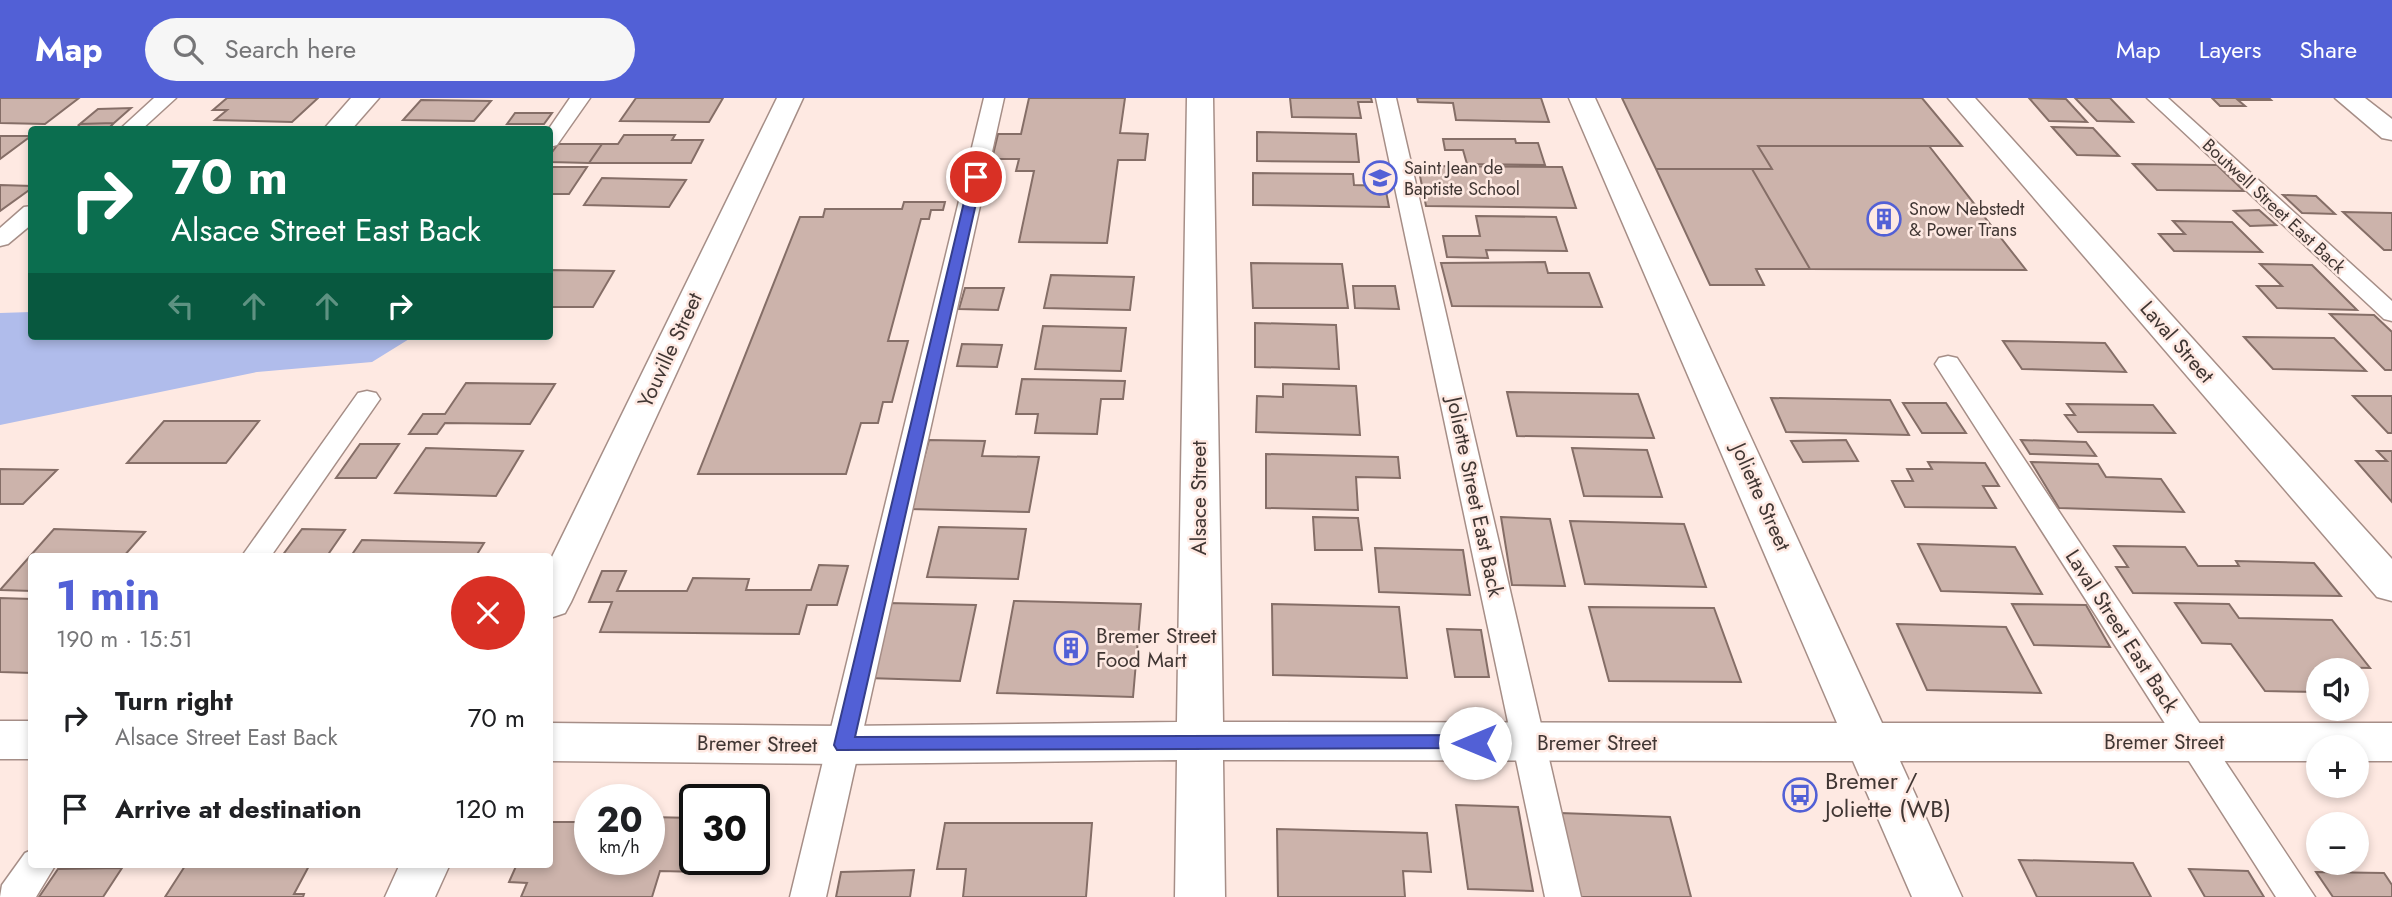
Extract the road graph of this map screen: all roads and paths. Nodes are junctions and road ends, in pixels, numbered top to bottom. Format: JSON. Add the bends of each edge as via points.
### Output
{"nodes":[{"id":1,"x":166,"y":98,"type":"edge"},
{"id":2,"x":366,"y":98,"type":"edge"},
{"id":3,"x":580,"y":98,"type":"edge"},
{"id":4,"x":790,"y":98,"type":"edge"},
{"id":5,"x":994,"y":98,"type":"edge"},
{"id":6,"x":1200,"y":98,"type":"edge"},
{"id":7,"x":1387,"y":98,"type":"edge"},
{"id":8,"x":1582,"y":98,"type":"edge"},
{"id":9,"x":1961,"y":98,"type":"edge"},
{"id":10,"x":2157,"y":98,"type":"edge"},
{"id":11,"x":2348,"y":98,"type":"edge"},
{"id":12,"x":134,"y":126,"type":"edge"},
{"id":13,"x":341,"y":126,"type":"edge"},
{"id":14,"x":2392,"y":132,"type":"edge"},
{"id":15,"x":553,"y":137,"type":"edge"},
{"id":16,"x":28,"y":215,"type":"edge"},
{"id":17,"x":0,"y":239,"type":"edge"},
{"id":18,"x":2392,"y":314,"type":"edge"},
{"id":19,"x":1948,"y":364,"type":"dead end"},
{"id":20,"x":367,"y":400,"type":"dead end"},
{"id":21,"x":258,"y":553,"type":"edge"},
{"id":22,"x":2392,"y":586,"type":"edge"},
{"id":23,"x":553,"y":596,"type":"edge"},
{"id":24,"x":0,"y":740,"type":"edge"},
{"id":25,"x":28,"y":740,"type":"edge"},
{"id":26,"x":1199,"y":741,"type":"junction"},
{"id":27,"x":1869,"y":741,"type":"junction"},
{"id":28,"x":553,"y":742,"type":"edge"},
{"id":29,"x":2194,"y":742,"type":"junction"},
{"id":30,"x":2392,"y":742,"type":"edge"},
{"id":31,"x":1529,"y":743,"type":"junction"},
{"id":32,"x":844,"y":745,"type":"junction"},
{"id":33,"x":35,"y":868,"type":"edge"},
{"id":34,"x":423,"y":868,"type":"edge"},
{"id":35,"x":15,"y":897,"type":"edge"},
{"id":36,"x":410,"y":897,"type":"edge"},
{"id":37,"x":808,"y":897,"type":"edge"},
{"id":38,"x":1200,"y":897,"type":"edge"},
{"id":39,"x":1563,"y":897,"type":"edge"},
{"id":40,"x":1937,"y":897,"type":"edge"},
{"id":41,"x":2297,"y":897,"type":"edge"}],
"edges":[{"from":1,"to":12,"type":"lane"},
{"from":2,"to":13,"type":"street"},
{"from":3,"to":15,"type":"lane"},
{"from":4,"to":23,"type":"street","name":"Youville Street"},
{"from":5,"to":32,"type":"lane"},
{"from":6,"to":26,"type":"street","name":"Alsace Street"},
{"from":7,"to":31,"type":"lane","name":"Joliette Street East Back"},
{"from":8,"to":27,"type":"street","name":"Joliette Street"},
{"from":9,"to":22,"type":"street","name":"Laval Street"},
{"from":10,"to":18,"type":"lane","name":"Boutwell Street East Back"},
{"from":11,"to":14,"type":"street"},
{"from":16,"to":17,"type":"lane"},
{"from":19,"to":29,"type":"lane","name":"Laval Street East Back"},
{"from":20,"to":21,"type":"lane"},
{"from":24,"to":25,"type":"street"},
{"from":26,"to":31,"type":"street","name":"Bremer Street"},
{"from":26,"to":32,"type":"street","name":"Bremer Street"},
{"from":26,"to":38,"type":"street","name":"Alsace Street"},
{"from":27,"to":29,"type":"street","name":"Bremer Street"},
{"from":27,"to":31,"type":"street","name":"Bremer Street"},
{"from":27,"to":40,"type":"street","name":"Joliette Street"},
{"from":28,"to":32,"type":"street","name":"Bremer Street"},
{"from":29,"to":30,"type":"street","name":"Bremer Street"},
{"from":29,"to":41,"type":"lane","name":"Laval Street East Back"},
{"from":31,"to":39,"type":"lane","name":"Joliette Street East Back"},
{"from":32,"to":37,"type":"lane"},
{"from":33,"to":35,"type":"lane"},
{"from":34,"to":36,"type":"street"}]}
